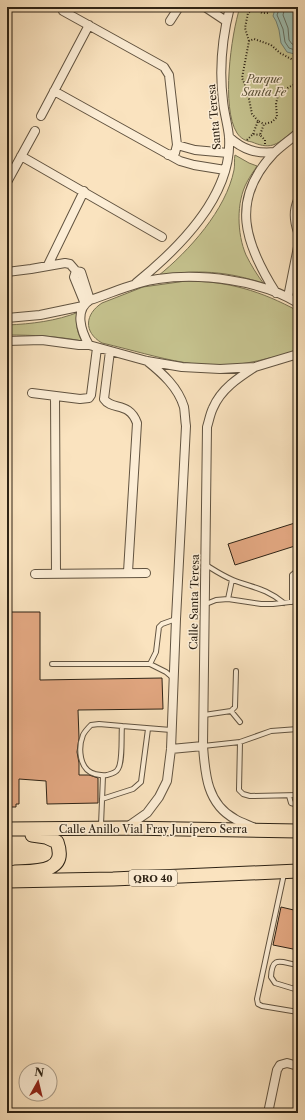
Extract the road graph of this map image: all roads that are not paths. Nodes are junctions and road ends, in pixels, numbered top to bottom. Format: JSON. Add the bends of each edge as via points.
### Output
{"nodes":[{"id":1,"x":179,"y":7,"type":"edge"},
{"id":2,"x":205,"y":7,"type":"edge"},
{"id":3,"x":230,"y":7,"type":"edge"},
{"id":4,"x":63,"y":11,"type":"dead end"},
{"id":5,"x":170,"y":21,"type":"dead end"},
{"id":6,"x":226,"y":21,"type":"junction"},
{"id":7,"x":89,"y":25,"type":"junction"},
{"id":8,"x":54,"y":91,"type":"junction"},
{"id":9,"x":41,"y":116,"type":"dead end"},
{"id":10,"x":36,"y":131,"type":"dead end"},
{"id":11,"x":298,"y":134,"type":"edge"},
{"id":12,"x":229,"y":137,"type":"junction"},
{"id":13,"x":177,"y":145,"type":"junction"},
{"id":14,"x":275,"y":152,"type":"junction"},
{"id":15,"x":228,"y":153,"type":"junction"},
{"id":16,"x":168,"y":155,"type":"junction"},
{"id":17,"x":21,"y":156,"type":"junction"},
{"id":18,"x":225,"y":170,"type":"junction"},
{"id":19,"x":7,"y":182,"type":"edge"},
{"id":20,"x":84,"y":191,"type":"junction"},
{"id":21,"x":298,"y":200,"type":"edge"},
{"id":22,"x":298,"y":232,"type":"edge"},
{"id":23,"x":162,"y":237,"type":"dead end"},
{"id":24,"x":298,"y":247,"type":"edge"},
{"id":25,"x":48,"y":265,"type":"junction"},
{"id":26,"x":7,"y":272,"type":"edge"},
{"id":27,"x":131,"y":286,"type":"junction"},
{"id":28,"x":276,"y":293,"type":"junction"},
{"id":29,"x":288,"y":297,"type":"junction"},
{"id":30,"x":86,"y":303,"type":"junction"},
{"id":31,"x":298,"y":303,"type":"edge"},
{"id":32,"x":7,"y":318,"type":"edge"},
{"id":33,"x":7,"y":341,"type":"edge"},
{"id":34,"x":93,"y":346,"type":"junction"},
{"id":35,"x":110,"y":351,"type":"junction"},
{"id":36,"x":298,"y":354,"type":"edge"},
{"id":37,"x":147,"y":361,"type":"junction"},
{"id":38,"x":255,"y":367,"type":"junction"},
{"id":39,"x":32,"y":392,"type":"dead end"},
{"id":40,"x":55,"y":396,"type":"junction"},
{"id":41,"x":206,"y":564,"type":"junction"},
{"id":42,"x":298,"y":570,"type":"edge"},
{"id":43,"x":128,"y":572,"type":"junction"},
{"id":44,"x":56,"y":573,"type":"junction"},
{"id":45,"x":146,"y":573,"type":"dead end"},
{"id":46,"x":36,"y":574,"type":"dead end"},
{"id":47,"x":232,"y":580,"type":"junction"},
{"id":48,"x":228,"y":599,"type":"junction"},
{"id":49,"x":298,"y":601,"type":"edge"},
{"id":50,"x":292,"y":602,"type":"junction"},
{"id":51,"x":284,"y":603,"type":"junction"},
{"id":52,"x":206,"y":604,"type":"junction"},
{"id":53,"x":176,"y":619,"type":"junction"},
{"id":54,"x":52,"y":664,"type":"dead end"},
{"id":55,"x":150,"y":664,"type":"junction"},
{"id":56,"x":236,"y":671,"type":"dead end"},
{"id":57,"x":173,"y":678,"type":"junction"},
{"id":58,"x":231,"y":711,"type":"junction"},
{"id":59,"x":204,"y":715,"type":"junction"},
{"id":60,"x":240,"y":722,"type":"dead end"},
{"id":61,"x":122,"y":726,"type":"junction"},
{"id":62,"x":148,"y":729,"type":"junction"},
{"id":63,"x":298,"y":729,"type":"edge"},
{"id":64,"x":171,"y":730,"type":"junction"},
{"id":65,"x":240,"y":742,"type":"junction"},
{"id":66,"x":204,"y":746,"type":"junction"},
{"id":67,"x":170,"y":749,"type":"junction"},
{"id":68,"x":103,"y":776,"type":"junction"},
{"id":69,"x":298,"y":795,"type":"edge"},
{"id":70,"x":289,"y":796,"type":"junction"},
{"id":71,"x":102,"y":799,"type":"junction"},
{"id":72,"x":298,"y":805,"type":"edge"},
{"id":73,"x":125,"y":828,"type":"junction"},
{"id":74,"x":7,"y":829,"type":"edge"},
{"id":75,"x":101,"y":829,"type":"junction"},
{"id":76,"x":260,"y":829,"type":"junction"},
{"id":77,"x":298,"y":831,"type":"edge"},
{"id":78,"x":7,"y":835,"type":"edge"},
{"id":79,"x":7,"y":872,"type":"edge"},
{"id":80,"x":291,"y":872,"type":"edge"},
{"id":81,"x":7,"y":881,"type":"edge"},
{"id":82,"x":298,"y":964,"type":"edge"},
{"id":83,"x":298,"y":990,"type":"edge"},
{"id":84,"x":298,"y":1012,"type":"edge"},
{"id":85,"x":298,"y":1066,"type":"edge"},
{"id":86,"x":268,"y":1113,"type":"edge"}],
"edges":[{"from":1,"to":5,"type":"street"},
{"from":2,"to":6,"type":"street"},
{"from":3,"to":6,"type":"street","name":"Santa Teresa"},
{"from":4,"to":7,"type":"street"},
{"from":6,"to":12,"type":"street","name":"Santa Teresa","via":[[221,70]]},
{"from":7,"to":8,"type":"street"},
{"from":7,"to":13,"type":"street","via":[[167,71]]},
{"from":8,"to":9,"type":"street"},
{"from":8,"to":16,"type":"street"},
{"from":10,"to":17,"type":"street"},
{"from":11,"to":14,"type":"street"},
{"from":12,"to":14,"type":"street","via":[[249,150]]},
{"from":12,"to":15,"type":"street","name":"Santa Teresa"},
{"from":13,"to":15,"type":"street","via":[[195,150]]},
{"from":13,"to":16,"type":"street","via":[[175,152]]},
{"from":14,"to":28,"type":"street","via":[[251,187],[246,221],[255,253]]},
{"from":15,"to":18,"type":"street","name":"Santa Teresa"},
{"from":16,"to":18,"type":"street","via":[[194,165]]},
{"from":17,"to":19,"type":"street"},
{"from":17,"to":20,"type":"street"},
{"from":18,"to":27,"type":"street","name":"Santa Teresa","via":[[207,210],[176,248]]},
{"from":20,"to":23,"type":"street"},
{"from":20,"to":25,"type":"street"},
{"from":21,"to":22,"type":"street","via":[[294,215]]},
{"from":24,"to":29,"type":"street"},
{"from":25,"to":26,"type":"street"},
{"from":25,"to":30,"type":"street","via":[[70,264],[76,271],[81,272]]},
{"from":27,"to":28,"type":"street","via":[[158,279],[189,277],[222,279]]},
{"from":27,"to":30,"type":"street"},
{"from":28,"to":29,"type":"street"},
{"from":29,"to":31,"type":"street"},
{"from":30,"to":32,"type":"street","via":[[40,315]]},
{"from":30,"to":34,"type":"street","via":[[82,312],[81,327],[83,334]]},
{"from":33,"to":34,"type":"street","via":[[42,340]]},
{"from":34,"to":35,"type":"street"},
{"from":34,"to":40,"type":"street","via":[[94,372],[89,398]]},
{"from":35,"to":37,"type":"street"},
{"from":35,"to":43,"type":"street","via":[[104,399],[107,403],[129,410],[137,423]]},
{"from":36,"to":38,"type":"street"},
{"from":37,"to":38,"type":"street","via":[[182,367]]},
{"from":37,"to":53,"type":"street","name":"Calle Santa Teresa","via":[[164,375],[176,390],[184,407],[186,426]]},
{"from":38,"to":41,"type":"street","name":"Calle Santa Teresa","via":[[236,379],[224,391],[213,408],[207,427]]},
{"from":39,"to":40,"type":"street"},
{"from":40,"to":44,"type":"street"},
{"from":41,"to":47,"type":"lane"},
{"from":41,"to":52,"type":"street","name":"Calle Santa Teresa"},
{"from":42,"to":50,"type":"lane","via":[[292,575]]},
{"from":43,"to":44,"type":"street"},
{"from":43,"to":45,"type":"street"},
{"from":44,"to":46,"type":"street"},
{"from":47,"to":48,"type":"lane"},
{"from":47,"to":51,"type":"lane","via":[[264,590]]},
{"from":48,"to":51,"type":"lane","via":[[261,604]]},
{"from":48,"to":52,"type":"lane"},
{"from":49,"to":50,"type":"lane"},
{"from":50,"to":51,"type":"lane"},
{"from":52,"to":59,"type":"street","name":"Calle Santa Teresa"},
{"from":53,"to":55,"type":"lane","via":[[159,627],[156,652]]},
{"from":53,"to":57,"type":"street","name":"Calle Santa Teresa"},
{"from":54,"to":55,"type":"lane"},
{"from":55,"to":57,"type":"lane"},
{"from":56,"to":58,"type":"lane","via":[[236,702]]},
{"from":57,"to":64,"type":"street","name":"Calle Santa Teresa"},
{"from":58,"to":59,"type":"lane"},
{"from":58,"to":60,"type":"lane"},
{"from":59,"to":66,"type":"street","name":"Calle Santa Teresa"},
{"from":61,"to":62,"type":"lane"},
{"from":61,"to":68,"type":"lane","via":[[118,769]]},
{"from":61,"to":68,"type":"lane","via":[[91,725],[83,736],[82,762],[86,770]]},
{"from":62,"to":64,"type":"lane"},
{"from":62,"to":71,"type":"lane","via":[[141,782],[133,789]]},
{"from":63,"to":65,"type":"lane","via":[[272,731]]},
{"from":64,"to":67,"type":"street","name":"Calle Santa Teresa"},
{"from":65,"to":66,"type":"lane"},
{"from":65,"to":70,"type":"lane","via":[[239,790],[250,796]]},
{"from":66,"to":67,"type":"street"},
{"from":66,"to":76,"type":"street","name":"Calle Santa Teresa","via":[[206,779],[214,798],[234,819]]},
{"from":67,"to":73,"type":"street","name":"Calle Santa Teresa","via":[[167,781],[159,797],[147,813]]},
{"from":68,"to":71,"type":"lane"},
{"from":69,"to":70,"type":"lane"},
{"from":70,"to":72,"type":"lane","via":[[291,803]]},
{"from":71,"to":75,"type":"lane"},
{"from":73,"to":75,"type":"highway","name":"Calle Anillo Vial Fray Junípero Serra"},
{"from":73,"to":76,"type":"highway","name":"Calle Anillo Vial Fray Junípero Serra"},
{"from":74,"to":75,"type":"highway","name":"Calle Anillo Vial Fray Junípero Serra"},
{"from":76,"to":77,"type":"highway","name":"Calle Anillo Vial Fray Junípero Serra"},
{"from":78,"to":79,"type":"highway","via":[[46,837],[57,842],[60,854],[57,863],[52,867],[31,872]]},
{"from":80,"to":81,"type":"highway","number":"QRO 40"},
{"from":80,"to":84,"type":"lane","via":[[277,906],[257,999],[258,1004],[262,1006]]},
{"from":82,"to":83,"type":"lane","via":[[281,961],[276,962],[271,968],[271,977],[275,983]]},
{"from":85,"to":86,"type":"street","via":[[287,1063],[280,1065]]}]}
